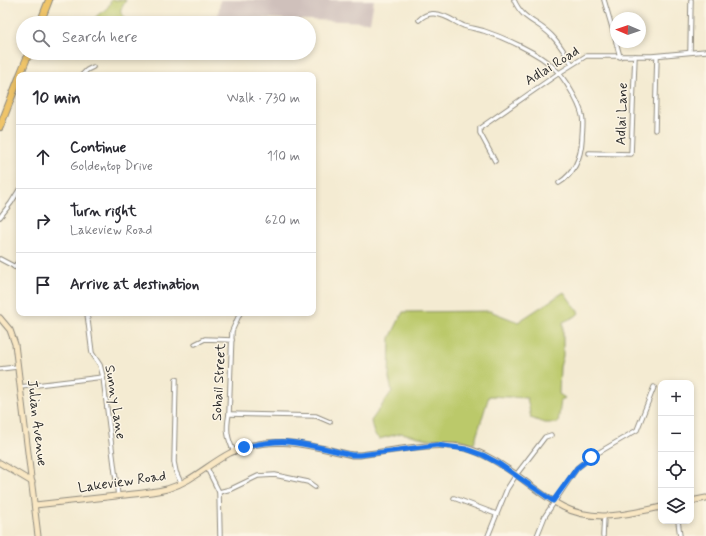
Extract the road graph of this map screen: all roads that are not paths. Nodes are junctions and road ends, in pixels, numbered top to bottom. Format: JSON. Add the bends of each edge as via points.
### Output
{"nodes":[{"id":1,"x":49,"y":0,"type":"edge"},
{"id":2,"x":514,"y":0,"type":"edge"},
{"id":3,"x":604,"y":0,"type":"edge"},
{"id":4,"x":691,"y":0,"type":"edge"},
{"id":5,"x":43,"y":16,"type":"edge"},
{"id":6,"x":419,"y":20,"type":"dead end"},
{"id":7,"x":610,"y":21,"type":"edge"},
{"id":8,"x":618,"y":48,"type":"edge"},
{"id":9,"x":706,"y":51,"type":"edge"},
{"id":10,"x":690,"y":52,"type":"junction"},
{"id":11,"x":620,"y":56,"type":"junction"},
{"id":12,"x":635,"y":56,"type":"junction"},
{"id":13,"x":657,"y":56,"type":"junction"},
{"id":14,"x":26,"y":60,"type":"edge"},
{"id":15,"x":572,"y":64,"type":"junction"},
{"id":16,"x":93,"y":67,"type":"dead end"},
{"id":17,"x":21,"y":72,"type":"edge"},
{"id":18,"x":85,"y":72,"type":"edge"},
{"id":19,"x":559,"y":73,"type":"junction"},
{"id":20,"x":16,"y":86,"type":"edge"},
{"id":21,"x":0,"y":127,"type":"edge"},
{"id":22,"x":655,"y":130,"type":"dead end"},
{"id":23,"x":589,"y":153,"type":"dead end"},
{"id":24,"x":494,"y":161,"type":"dead end"},
{"id":25,"x":559,"y":183,"type":"dead end"},
{"id":26,"x":16,"y":196,"type":"edge"},
{"id":27,"x":0,"y":217,"type":"edge"},
{"id":28,"x":0,"y":259,"type":"edge"},
{"id":29,"x":16,"y":265,"type":"edge"},
{"id":30,"x":14,"y":267,"type":"joint"},
{"id":31,"x":87,"y":316,"type":"edge"},
{"id":32,"x":238,"y":316,"type":"edge"},
{"id":33,"x":0,"y":318,"type":"edge"},
{"id":34,"x":232,"y":340,"type":"junction"},
{"id":35,"x":195,"y":344,"type":"dead end"},
{"id":36,"x":17,"y":366,"type":"junction"},
{"id":37,"x":0,"y":369,"type":"edge"},
{"id":38,"x":103,"y":377,"type":"junction"},
{"id":39,"x":176,"y":378,"type":"dead end"},
{"id":40,"x":20,"y":387,"type":"junction"},
{"id":41,"x":654,"y":387,"type":"dead end"},
{"id":42,"x":229,"y":414,"type":"junction"},
{"id":43,"x":330,"y":422,"type":"dead end"},
{"id":44,"x":551,"y":435,"type":"dead end"},
{"id":45,"x":234,"y":452,"type":"junction"},
{"id":46,"x":0,"y":462,"type":"edge"},
{"id":47,"x":207,"y":468,"type":"junction"},
{"id":48,"x":516,"y":475,"type":"junction"},
{"id":49,"x":32,"y":482,"type":"junction"},
{"id":50,"x":181,"y":484,"type":"junction"},
{"id":51,"x":315,"y":487,"type":"dead end"},
{"id":52,"x":219,"y":492,"type":"junction"},
{"id":53,"x":118,"y":496,"type":"junction"},
{"id":54,"x":454,"y":498,"type":"dead end"},
{"id":55,"x":706,"y":498,"type":"edge"},
{"id":56,"x":694,"y":500,"type":"edge"},
{"id":57,"x":553,"y":501,"type":"junction"},
{"id":58,"x":35,"y":505,"type":"junction"},
{"id":59,"x":658,"y":508,"type":"edge"},
{"id":60,"x":496,"y":514,"type":"junction"},
{"id":61,"x":604,"y":516,"type":"junction"},
{"id":62,"x":678,"y":524,"type":"edge"},
{"id":63,"x":38,"y":536,"type":"edge"},
{"id":64,"x":220,"y":536,"type":"edge"},
{"id":65,"x":488,"y":536,"type":"edge"},
{"id":66,"x":537,"y":536,"type":"edge"},
{"id":67,"x":603,"y":536,"type":"edge"},
{"id":68,"x":680,"y":536,"type":"edge"}],
"edges":[{"from":1,"to":5,"type":"main road"},
{"from":2,"to":15,"type":"street","via":[[524,16],[554,37]]},
{"from":3,"to":7,"type":"street"},
{"from":4,"to":10,"type":"street"},
{"from":6,"to":19,"type":"street","via":[[425,15],[436,14],[464,26],[483,30],[535,54]]},
{"from":8,"to":11,"type":"street"},
{"from":9,"to":10,"type":"street","name":"Adlai Road"},
{"from":10,"to":13,"type":"street","name":"Adlai Road"},
{"from":11,"to":12,"type":"street","name":"Adlai Road"},
{"from":11,"to":15,"type":"street","name":"Adlai Road","via":[[586,56]]},
{"from":12,"to":13,"type":"street","name":"Adlai Road"},
{"from":12,"to":23,"type":"street","name":"Adlai Lane","via":[[631,154]]},
{"from":13,"to":22,"type":"street"},
{"from":14,"to":17,"type":"main road"},
{"from":15,"to":19,"type":"street","name":"Adlai Road"},
{"from":16,"to":18,"type":"street"},
{"from":19,"to":24,"type":"street","name":"Adlai Road","via":[[480,128]]},
{"from":19,"to":25,"type":"street","via":[[578,102],[582,116],[582,145],[576,166]]},
{"from":20,"to":21,"type":"main road"},
{"from":26,"to":27,"type":"street"},
{"from":28,"to":30,"type":"street"},
{"from":29,"to":30,"type":"street"},
{"from":31,"to":38,"type":"street","name":"Sunny Lane","via":[[92,353]]},
{"from":32,"to":34,"type":"street","name":"Sohail Street","via":[[234,324]]},
{"from":33,"to":36,"type":"street","name":"Julian Avenue","via":[[12,337]]},
{"from":34,"to":35,"type":"street","via":[[203,340]]},
{"from":34,"to":42,"type":"street","name":"Sohail Street"},
{"from":36,"to":37,"type":"street"},
{"from":36,"to":40,"type":"street","name":"Julian Avenue"},
{"from":38,"to":40,"type":"street"},
{"from":38,"to":53,"type":"street","name":"Sunny Lane"},
{"from":39,"to":50,"type":"street","via":[[174,462]]},
{"from":40,"to":49,"type":"street","name":"Julian Avenue"},
{"from":41,"to":57,"type":"street","via":[[637,430],[577,468]]},
{"from":42,"to":43,"type":"street","via":[[316,416]]},
{"from":42,"to":45,"type":"street","name":"Sohail Street","via":[[227,434]]},
{"from":44,"to":48,"type":"street","via":[[545,437]]},
{"from":45,"to":47,"type":"street","name":"Lakeview Road"},
{"from":45,"to":48,"type":"street","name":"Lakeview Road","via":[[244,447],[286,442],[352,455],[437,445],[472,451]]},
{"from":46,"to":49,"type":"street"},
{"from":47,"to":50,"type":"street","name":"Lakeview Road"},
{"from":47,"to":52,"type":"street"},
{"from":48,"to":57,"type":"street","name":"Lakeview Road"},
{"from":48,"to":60,"type":"street"},
{"from":49,"to":58,"type":"street","name":"Julian Avenue"},
{"from":50,"to":53,"type":"street","name":"Lakeview Road"},
{"from":51,"to":52,"type":"street","via":[[308,482],[275,475],[258,476]]},
{"from":52,"to":64,"type":"street"},
{"from":53,"to":58,"type":"street","name":"Lakeview Road"},
{"from":54,"to":60,"type":"street"},
{"from":55,"to":56,"type":"street"},
{"from":57,"to":61,"type":"street","name":"Lakeview Road","via":[[580,513]]},
{"from":57,"to":66,"type":"street"},
{"from":58,"to":63,"type":"street","name":"Julian Avenue"},
{"from":59,"to":61,"type":"street","name":"Lakeview Road"},
{"from":60,"to":65,"type":"street"},
{"from":61,"to":67,"type":"street"},
{"from":62,"to":68,"type":"street"}]}
